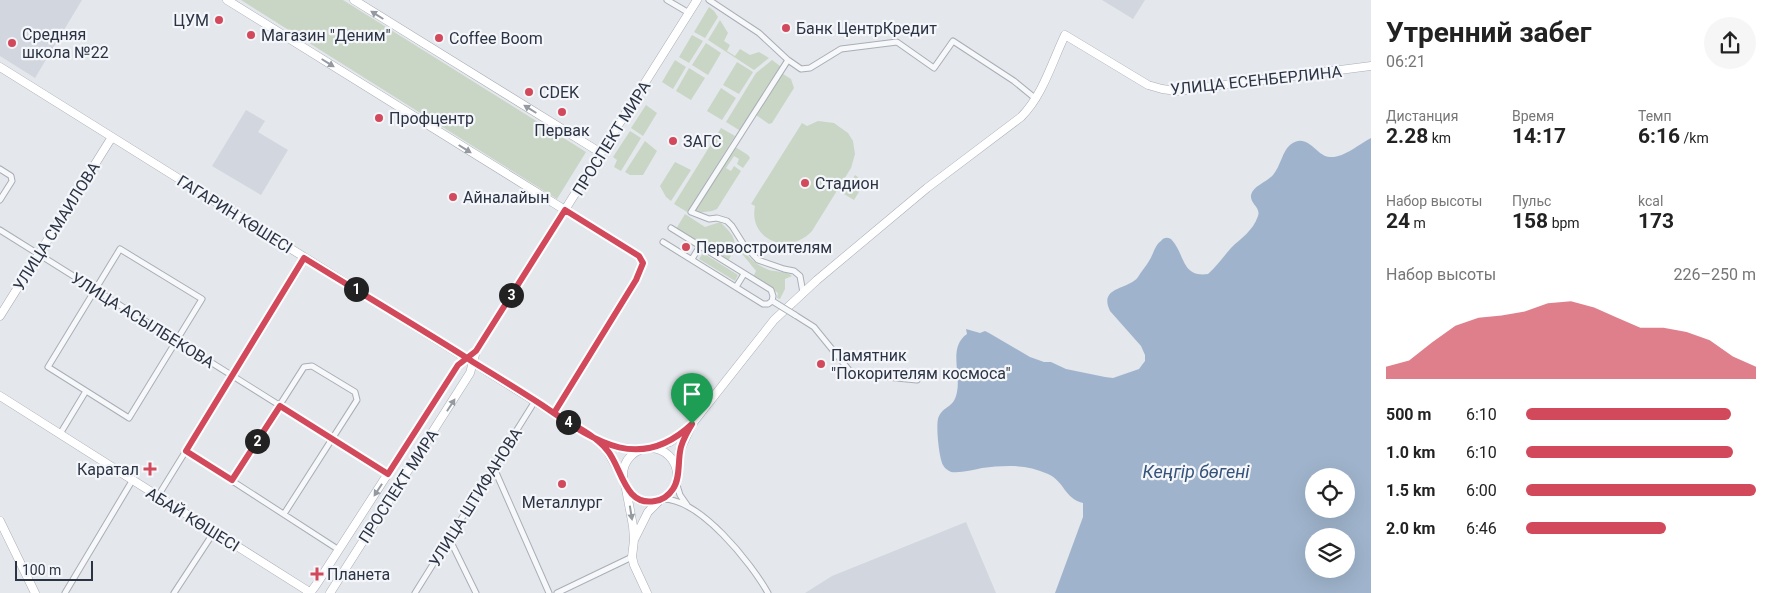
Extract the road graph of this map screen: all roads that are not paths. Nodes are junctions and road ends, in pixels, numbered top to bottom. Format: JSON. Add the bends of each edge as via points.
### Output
{"nodes":[{"id":1,"x":227,"y":0,"type":"edge"},
{"id":2,"x":354,"y":0,"type":"edge"},
{"id":3,"x":667,"y":0,"type":"edge"},
{"id":4,"x":697,"y":0,"type":"edge"},
{"id":5,"x":710,"y":0,"type":"edge"},
{"id":6,"x":689,"y":13,"type":"junction"},
{"id":7,"x":788,"y":60,"type":"junction"},
{"id":8,"x":1371,"y":66,"type":"edge"},
{"id":9,"x":0,"y":67,"type":"edge"},
{"id":10,"x":1036,"y":99,"type":"junction"},
{"id":11,"x":112,"y":138,"type":"junction"},
{"id":12,"x":601,"y":153,"type":"junction"},
{"id":13,"x":0,"y":169,"type":"edge"},
{"id":14,"x":0,"y":200,"type":"edge"},
{"id":15,"x":565,"y":210,"type":"junction"},
{"id":16,"x":671,"y":228,"type":"dead end"},
{"id":17,"x":0,"y":230,"type":"edge"},
{"id":18,"x":663,"y":242,"type":"dead end"},
{"id":19,"x":700,"y":246,"type":"junction"},
{"id":20,"x":39,"y":254,"type":"junction"},
{"id":21,"x":304,"y":258,"type":"junction"},
{"id":22,"x":692,"y":260,"type":"junction"},
{"id":23,"x":744,"y":274,"type":"junction"},
{"id":24,"x":736,"y":287,"type":"junction"},
{"id":25,"x":95,"y":290,"type":"junction"},
{"id":26,"x":803,"y":293,"type":"junction"},
{"id":27,"x":773,"y":302,"type":"junction"},
{"id":28,"x":0,"y":316,"type":"edge"},
{"id":29,"x":176,"y":341,"type":"junction"},
{"id":30,"x":470,"y":360,"type":"junction"},
{"id":31,"x":232,"y":376,"type":"junction"},
{"id":32,"x":917,"y":380,"type":"dead end"},
{"id":33,"x":86,"y":391,"type":"junction"},
{"id":34,"x":0,"y":396,"type":"edge"},
{"id":35,"x":535,"y":401,"type":"junction"},
{"id":36,"x":280,"y":406,"type":"junction"},
{"id":37,"x":554,"y":413,"type":"junction"},
{"id":38,"x":692,"y":424,"type":"junction"},
{"id":39,"x":60,"y":434,"type":"junction"},
{"id":40,"x":332,"y":438,"type":"junction"},
{"id":41,"x":597,"y":440,"type":"junction"},
{"id":42,"x":643,"y":448,"type":"junction"},
{"id":43,"x":653,"y":448,"type":"junction"},
{"id":44,"x":186,"y":451,"type":"junction"},
{"id":45,"x":494,"y":468,"type":"junction"},
{"id":46,"x":677,"y":470,"type":"junction"},
{"id":47,"x":388,"y":474,"type":"junction"},
{"id":48,"x":623,"y":479,"type":"junction"},
{"id":49,"x":232,"y":480,"type":"junction"},
{"id":50,"x":132,"y":481,"type":"junction"},
{"id":51,"x":676,"y":482,"type":"junction"},
{"id":52,"x":626,"y":487,"type":"junction"},
{"id":53,"x":158,"y":496,"type":"junction"},
{"id":54,"x":660,"y":500,"type":"junction"},
{"id":55,"x":687,"y":505,"type":"junction"},
{"id":56,"x":284,"y":514,"type":"junction"},
{"id":57,"x":0,"y":521,"type":"edge"},
{"id":58,"x":214,"y":532,"type":"junction"},
{"id":59,"x":449,"y":538,"type":"junction"},
{"id":60,"x":634,"y":540,"type":"junction"},
{"id":61,"x":339,"y":550,"type":"junction"},
{"id":62,"x":632,"y":557,"type":"junction"},
{"id":63,"x":35,"y":593,"type":"edge"},
{"id":64,"x":65,"y":593,"type":"edge"},
{"id":65,"x":174,"y":593,"type":"edge"},
{"id":66,"x":310,"y":593,"type":"edge"},
{"id":67,"x":330,"y":593,"type":"edge"},
{"id":68,"x":415,"y":593,"type":"edge"},
{"id":69,"x":476,"y":593,"type":"edge"},
{"id":70,"x":549,"y":593,"type":"edge"},
{"id":71,"x":557,"y":593,"type":"edge"},
{"id":72,"x":647,"y":593,"type":"edge"},
{"id":73,"x":768,"y":593,"type":"edge"}],
"edges":[{"from":1,"to":15,"type":"street","one_way":true},
{"from":12,"to":2,"type":"street","one_way":true},
{"from":3,"to":6,"type":"street"},
{"from":4,"to":6,"type":"street","name":"ПРОСПЕКТ МИРА"},
{"from":5,"to":7,"type":"street","via":[[760,33]]},
{"from":6,"to":12,"type":"street","name":"ПРОСПЕКТ МИРА"},
{"from":7,"to":10,"type":"street","via":[[801,68],[810,68],[841,49],[897,42],[934,68],[954,41]]},
{"from":7,"to":26,"type":"street","via":[[691,212],[727,221],[758,260],[794,271],[800,276]]},
{"from":8,"to":10,"type":"street","name":"УЛИЦА ЕСЕНБЕРЛИНА","via":[[1177,91],[1162,90],[1148,85],[1065,34]]},
{"from":9,"to":11,"type":"street","name":"ГАГАРИН КӨШЕСІ"},
{"from":10,"to":26,"type":"street","via":[[1021,117],[927,188]]},
{"from":11,"to":20,"type":"street","name":"УЛИЦА СМАИЛОВА"},
{"from":11,"to":21,"type":"street","name":"ГАГАРИН КӨШЕСІ"},
{"from":12,"to":15,"type":"street","name":"ПРОСПЕКТ МИРА"},
{"from":13,"to":14,"type":"street","via":[[11,176],[12,181]]},
{"from":15,"to":30,"type":"street","name":"ПРОСПЕКТ МИРА"},
{"from":15,"to":37,"type":"street","via":[[639,256],[643,263],[636,280]]},
{"from":16,"to":19,"type":"street"},
{"from":17,"to":20,"type":"street","name":"УЛИЦА АСЫЛБЕКОВА"},
{"from":18,"to":22,"type":"street"},
{"from":19,"to":22,"type":"street"},
{"from":19,"to":23,"type":"street"},
{"from":20,"to":25,"type":"street","name":"УЛИЦА АСЫЛБЕКОВА"},
{"from":20,"to":28,"type":"street","name":"УЛИЦА СМАИЛОВА"},
{"from":21,"to":30,"type":"street","name":"ГАГАРИН КӨШЕСІ"},
{"from":21,"to":31,"type":"street"},
{"from":22,"to":24,"type":"street"},
{"from":23,"to":24,"type":"street"},
{"from":23,"to":27,"type":"street","via":[[771,290]]},
{"from":24,"to":27,"type":"street","via":[[763,304]]},
{"from":25,"to":29,"type":"street","name":"УЛИЦА АСЫЛБЕКОВА"},
{"from":25,"to":29,"type":"street","via":[[120,249],[202,300]]},
{"from":25,"to":33,"type":"street","via":[[48,368]]},
{"from":26,"to":38,"type":"street","via":[[761,335]]},
{"from":27,"to":32,"type":"street","bridge":true,"via":[[814,327],[849,370],[856,374]]},
{"from":29,"to":31,"type":"street","name":"УЛИЦА АСЫЛБЕКОВА"},
{"from":29,"to":33,"type":"street","via":[[129,418]]},
{"from":30,"to":35,"type":"street","name":"ГАГАРИН КӨШЕСІ"},
{"from":30,"to":47,"type":"street","name":"ПРОСПЕКТ МИРА","via":[[458,365]]},
{"from":67,"to":30,"type":"street","name":"ПРОСПЕКТ МИРА","one_way":true,"via":[[470,373]]},
{"from":31,"to":36,"type":"street","name":"УЛИЦА АСЫЛБЕКОВА"},
{"from":31,"to":44,"type":"street"},
{"from":33,"to":39,"type":"street"},
{"from":34,"to":39,"type":"street","name":"АБАЙ КӨШЕСІ"},
{"from":35,"to":37,"type":"street","name":"ГАГАРИН КӨШЕСІ"},
{"from":35,"to":45,"type":"street","name":"УЛИЦА ШТИФАНОВА"},
{"from":36,"to":40,"type":"street","name":"УЛИЦА АСЫЛБЕКОВА"},
{"from":36,"to":40,"type":"street","via":[[304,367],[312,366],[355,392],[357,400]]},
{"from":36,"to":49,"type":"street"},
{"from":37,"to":41,"type":"street","name":"ГАГАРИН КӨШЕСІ"},
{"from":38,"to":43,"type":"street","via":[[670,442]]},
{"from":38,"to":46,"type":"street","via":[[682,442]]},
{"from":39,"to":50,"type":"street","name":"АБАЙ КӨШЕСІ"},
{"from":40,"to":47,"type":"street","name":"УЛИЦА АСЫЛБЕКОВА"},
{"from":40,"to":56,"type":"street"},
{"from":41,"to":42,"type":"street","via":[[620,448]]},
{"from":41,"to":48,"type":"street","via":[[607,450]]},
{"from":42,"to":43,"type":"street"},
{"from":42,"to":48,"type":"street","via":[[626,462]]},
{"from":43,"to":46,"type":"street","via":[[669,455]]},
{"from":44,"to":49,"type":"street"},
{"from":44,"to":53,"type":"street"},
{"from":45,"to":59,"type":"street","name":"УЛИЦА ШТИФАНОВА"},
{"from":45,"to":70,"type":"street"},
{"from":46,"to":51,"type":"street"},
{"from":47,"to":61,"type":"street","name":"ПРОСПЕКТ МИРА","one_way":true},
{"from":48,"to":52,"type":"street"},
{"from":49,"to":56,"type":"street"},
{"from":50,"to":53,"type":"street","name":"АБАЙ КӨШЕСІ"},
{"from":50,"to":64,"type":"street"},
{"from":51,"to":54,"type":"street","via":[[670,493]]},
{"from":51,"to":55,"type":"street"},
{"from":52,"to":54,"type":"street","via":[[641,500]]},
{"from":52,"to":60,"type":"street","one_way":true},
{"from":53,"to":58,"type":"street","name":"АБАЙ КӨШЕСІ"},
{"from":54,"to":55,"type":"street","via":[[674,500]]},
{"from":54,"to":60,"type":"street","via":[[648,512]]},
{"from":55,"to":73,"type":"street","via":[[731,543]]},
{"from":56,"to":61,"type":"street"},
{"from":57,"to":63,"type":"street"},
{"from":58,"to":65,"type":"street"},
{"from":58,"to":66,"type":"street","name":"АБАЙ КӨШЕСІ"},
{"from":59,"to":68,"type":"street","name":"УЛИЦА ШТИФАНОВА"},
{"from":59,"to":69,"type":"street"},
{"from":60,"to":62,"type":"street"},
{"from":61,"to":66,"type":"street","name":"ПРОСПЕКТ МИРА"},
{"from":62,"to":71,"type":"street"},
{"from":62,"to":72,"type":"street"}]}
